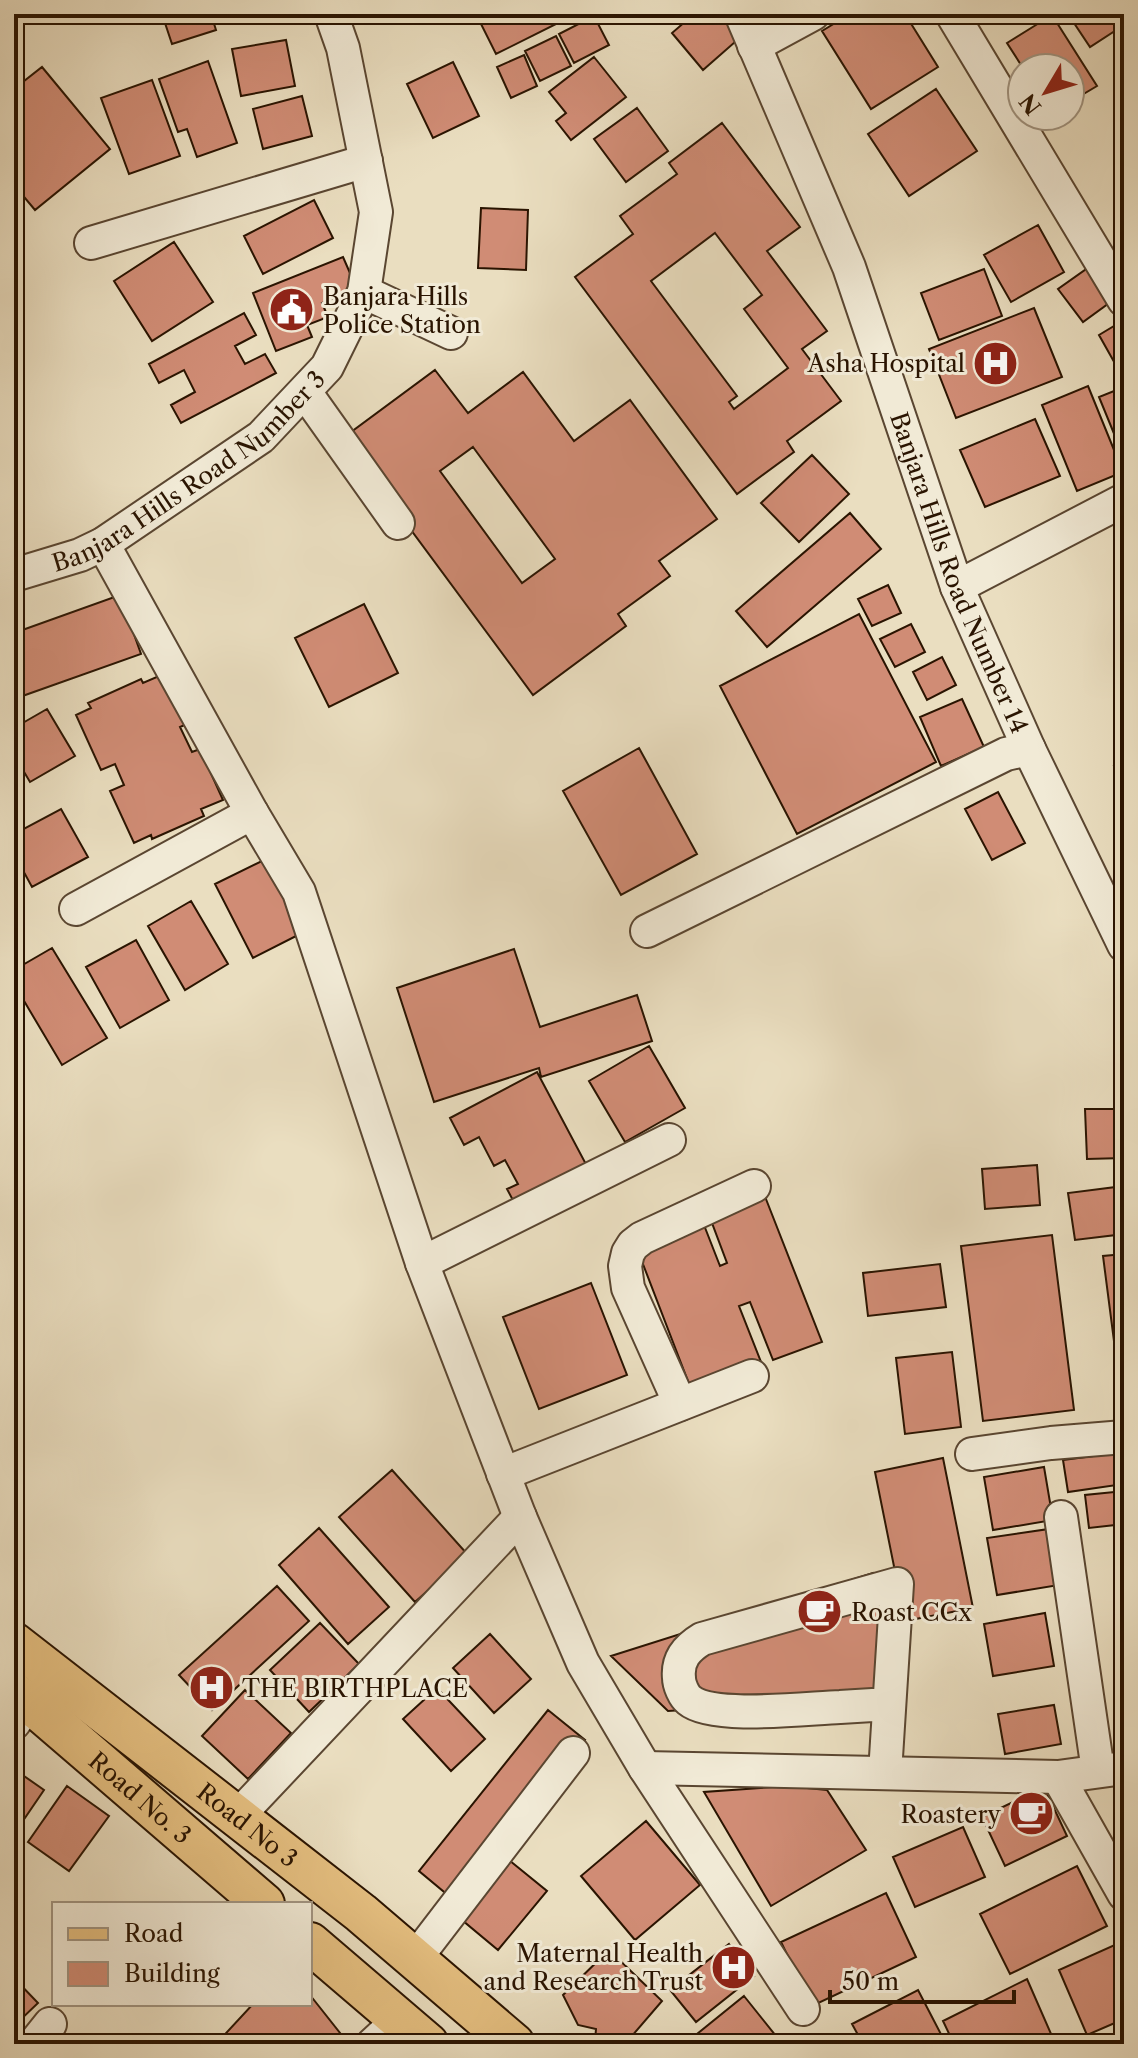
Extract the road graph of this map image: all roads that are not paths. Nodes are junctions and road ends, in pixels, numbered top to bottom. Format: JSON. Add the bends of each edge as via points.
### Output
{"nodes":[{"id":1,"x":331,"y":14,"type":"edge"},
{"id":2,"x":741,"y":14,"type":"edge"},
{"id":3,"x":813,"y":14,"type":"edge"},
{"id":4,"x":952,"y":14,"type":"edge"},
{"id":5,"x":754,"y":46,"type":"junction"},
{"id":6,"x":366,"y":161,"type":"junction"},
{"id":7,"x":91,"y":243,"type":"dead end"},
{"id":8,"x":364,"y":292,"type":"junction"},
{"id":9,"x":1124,"y":300,"type":"edge"},
{"id":10,"x":451,"y":333,"type":"dead end"},
{"id":11,"x":305,"y":392,"type":"junction"},
{"id":12,"x":1124,"y":500,"type":"edge"},
{"id":13,"x":398,"y":523,"type":"dead end"},
{"id":14,"x":103,"y":544,"type":"junction"},
{"id":15,"x":14,"y":575,"type":"edge"},
{"id":16,"x":957,"y":587,"type":"junction"},
{"id":17,"x":1029,"y":749,"type":"junction"},
{"id":18,"x":252,"y":813,"type":"junction"},
{"id":19,"x":76,"y":909,"type":"dead end"},
{"id":20,"x":1117,"y":913,"type":"edge"},
{"id":21,"x":647,"y":931,"type":"dead end"},
{"id":22,"x":1124,"y":945,"type":"edge"},
{"id":23,"x":669,"y":1140,"type":"dead end"},
{"id":24,"x":754,"y":1186,"type":"dead end"},
{"id":25,"x":422,"y":1263,"type":"junction"},
{"id":26,"x":752,"y":1376,"type":"dead end"},
{"id":27,"x":680,"y":1404,"type":"junction"},
{"id":28,"x":1124,"y":1437,"type":"edge"},
{"id":29,"x":972,"y":1454,"type":"dead end"},
{"id":30,"x":503,"y":1474,"type":"junction"},
{"id":31,"x":520,"y":1517,"type":"junction"},
{"id":32,"x":1061,"y":1517,"type":"dead end"},
{"id":33,"x":14,"y":1644,"type":"edge"},
{"id":34,"x":889,"y":1704,"type":"junction"},
{"id":35,"x":19,"y":1706,"type":"edge"},
{"id":36,"x":573,"y":1753,"type":"dead end"},
{"id":37,"x":645,"y":1768,"type":"junction"},
{"id":38,"x":1111,"y":1769,"type":"edge"},
{"id":39,"x":885,"y":1773,"type":"junction"},
{"id":40,"x":1058,"y":1777,"type":"junction"},
{"id":41,"x":238,"y":1816,"type":"junction"},
{"id":42,"x":1124,"y":1894,"type":"edge"},
{"id":43,"x":262,"y":1902,"type":"edge"},
{"id":44,"x":312,"y":1945,"type":"edge"},
{"id":45,"x":415,"y":1959,"type":"junction"},
{"id":46,"x":803,"y":2009,"type":"dead end"},
{"id":47,"x":400,"y":2036,"type":"edge"},
{"id":48,"x":514,"y":2044,"type":"edge"}],
"edges":[{"from":1,"to":6,"type":"street","name":"Banjara Hills Road Number 3"},
{"from":2,"to":5,"type":"street","name":"Banjara Hills Road Number 14"},
{"from":3,"to":5,"type":"street"},
{"from":4,"to":9,"type":"street"},
{"from":5,"to":16,"type":"street","name":"Banjara Hills Road Number 14","via":[[849,267]]},
{"from":6,"to":7,"type":"street"},
{"from":6,"to":8,"type":"street","name":"Banjara Hills Road Number 3","via":[[376,212]]},
{"from":8,"to":10,"type":"street"},
{"from":8,"to":11,"type":"street","name":"Banjara Hills Road Number 3","via":[[327,367]]},
{"from":11,"to":13,"type":"street"},
{"from":11,"to":14,"type":"street","name":"Banjara Hills Road Number 3","via":[[261,437]]},
{"from":12,"to":16,"type":"street"},
{"from":14,"to":15,"type":"street","name":"Banjara Hills Road Number 3"},
{"from":14,"to":18,"type":"street"},
{"from":16,"to":17,"type":"street","name":"Banjara Hills Road Number 14"},
{"from":17,"to":20,"type":"street","name":"Banjara Hills Road Number 14"},
{"from":17,"to":21,"type":"street","via":[[1006,754]]},
{"from":18,"to":19,"type":"street"},
{"from":18,"to":25,"type":"street","via":[[299,892]]},
{"from":20,"to":22,"type":"street","name":"Banjara Hills Road Number 14"},
{"from":23,"to":25,"type":"street"},
{"from":24,"to":27,"type":"street","via":[[642,1238],[628,1253],[628,1288]]},
{"from":25,"to":30,"type":"street"},
{"from":26,"to":27,"type":"street"},
{"from":27,"to":30,"type":"street"},
{"from":28,"to":29,"type":"street"},
{"from":30,"to":31,"type":"street"},
{"from":31,"to":37,"type":"street","via":[[583,1663]]},
{"from":31,"to":41,"type":"street"},
{"from":32,"to":38,"type":"street"},
{"from":33,"to":41,"type":"main road","name":"Road No 3"},
{"from":34,"to":34,"type":"street","via":[[897,1584],[702,1639],[688,1648],[678,1674],[689,1700],[732,1713]]},
{"from":34,"to":39,"type":"street"},
{"from":35,"to":43,"type":"main road","name":"Road No. 3","via":[[41,1712]]},
{"from":36,"to":45,"type":"street"},
{"from":37,"to":39,"type":"street"},
{"from":37,"to":46,"type":"street"},
{"from":38,"to":40,"type":"street"},
{"from":39,"to":40,"type":"street"},
{"from":40,"to":42,"type":"street"},
{"from":41,"to":45,"type":"main road","name":"Road No 3"},
{"from":44,"to":47,"type":"main road"},
{"from":45,"to":48,"type":"main road","name":"Road No 3"}]}
